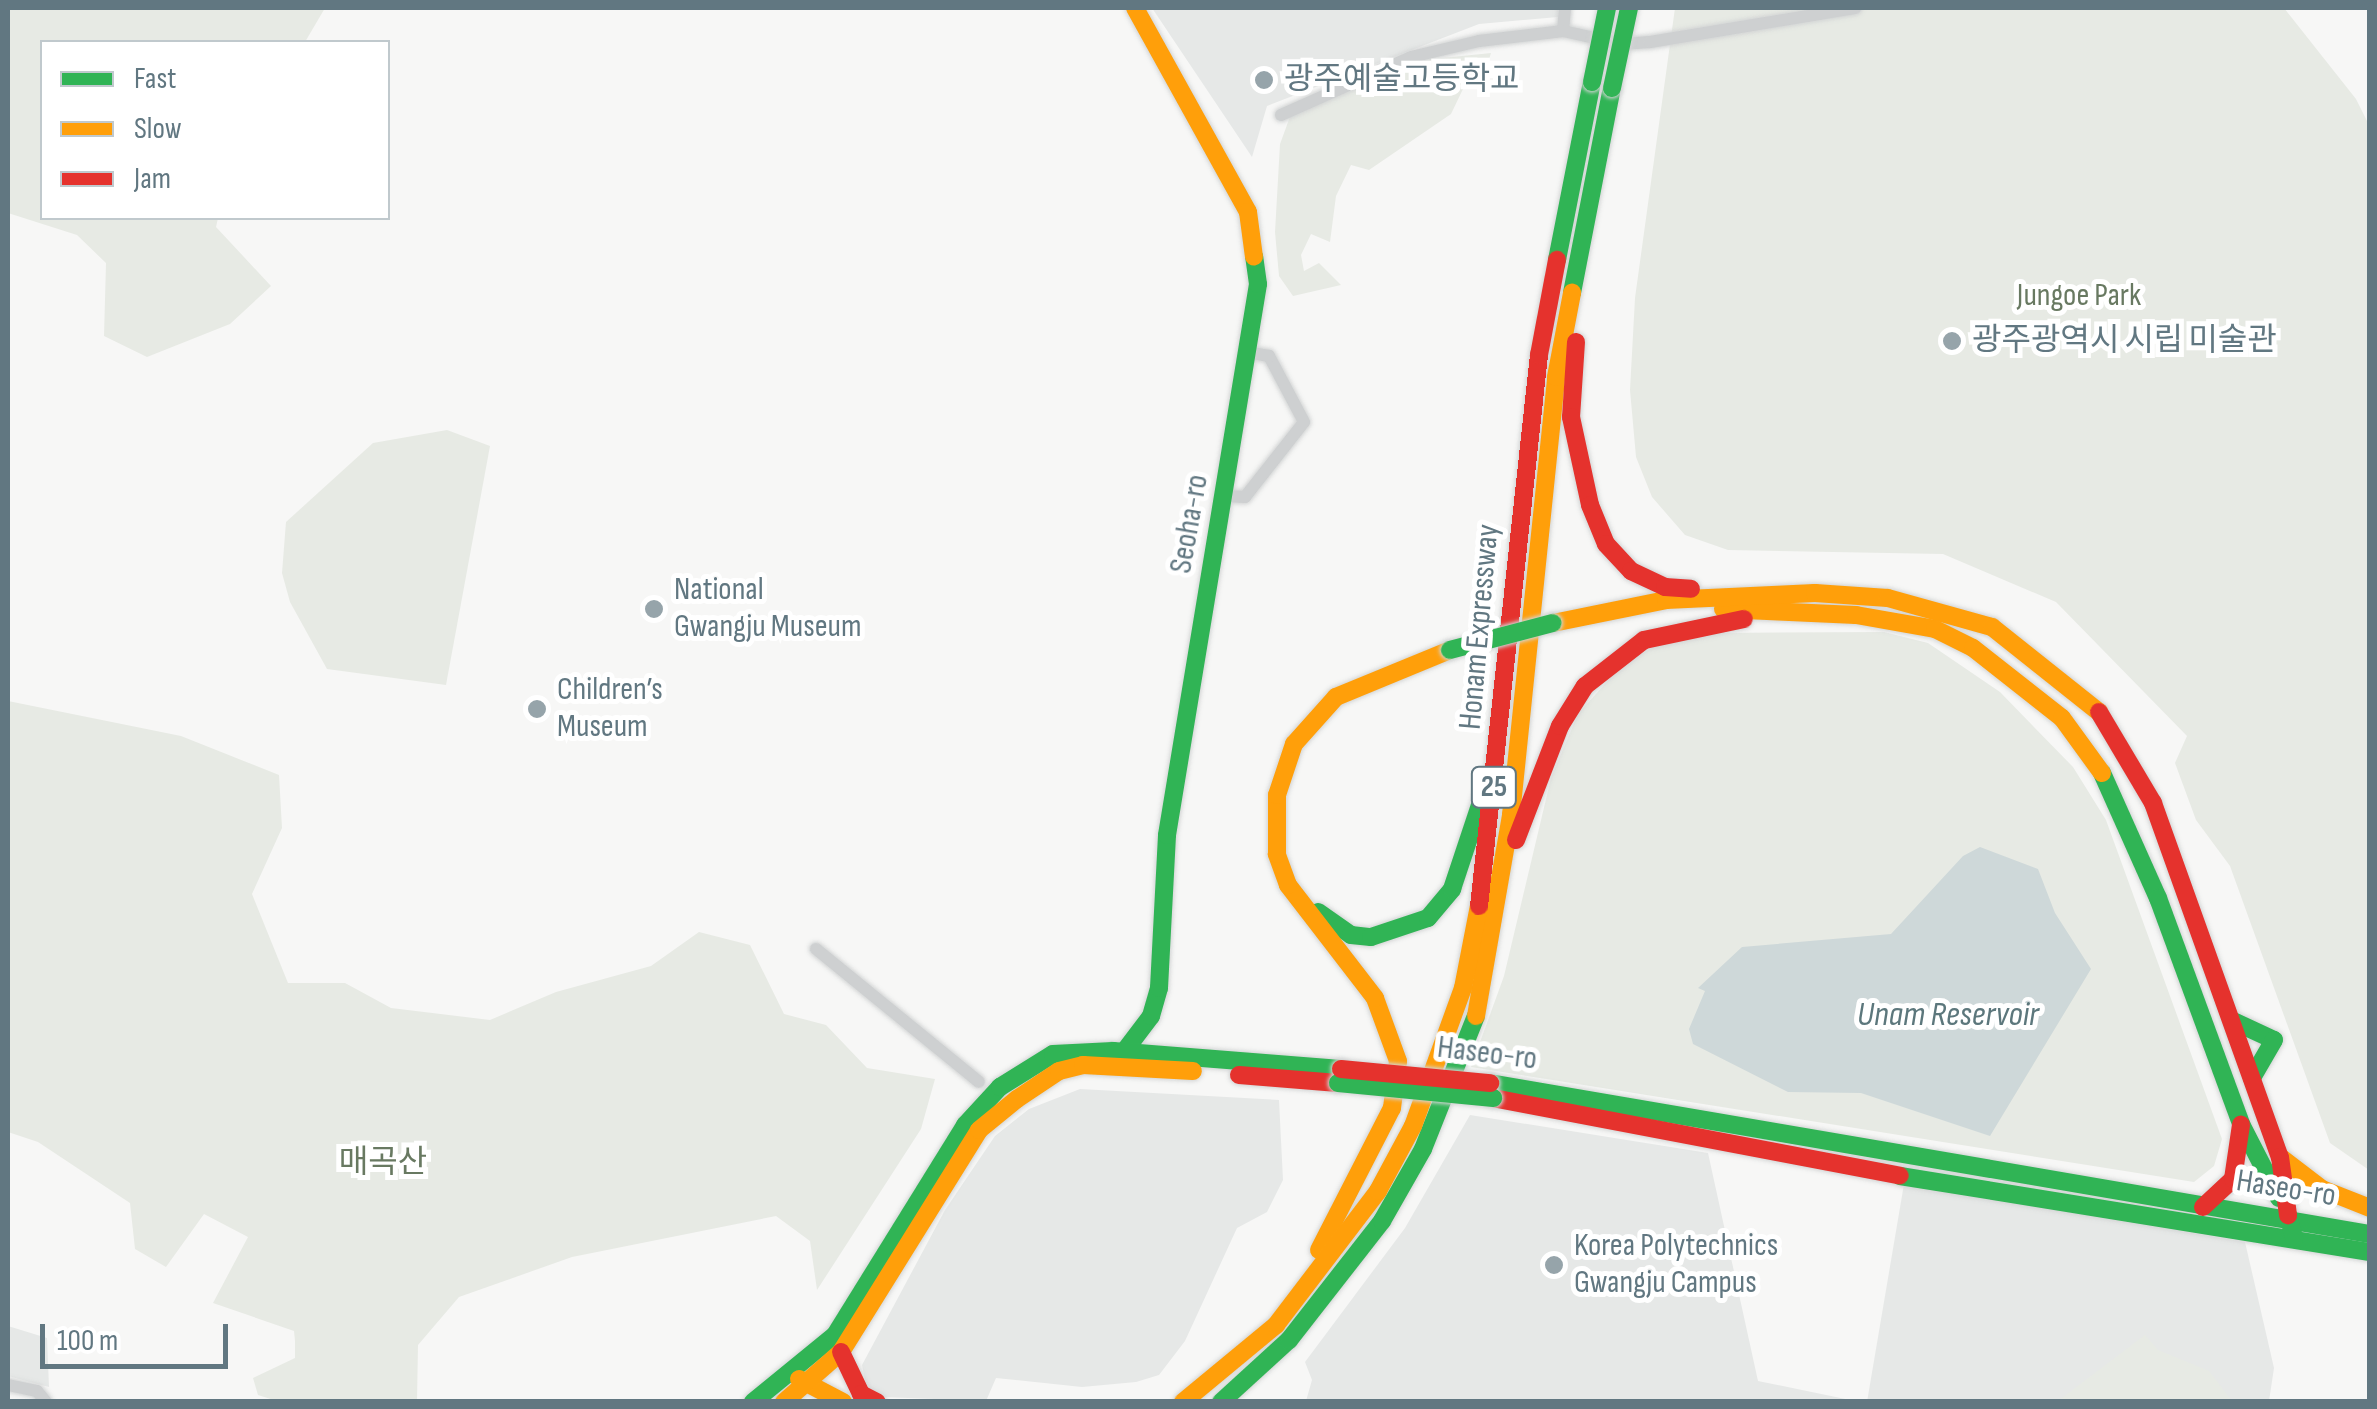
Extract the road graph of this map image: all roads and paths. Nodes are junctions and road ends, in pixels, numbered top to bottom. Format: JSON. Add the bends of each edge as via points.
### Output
{"nodes":[{"id":1,"x":1136,"y":8,"type":"edge"},
{"id":2,"x":1565,"y":8,"type":"edge"},
{"id":3,"x":1607,"y":8,"type":"edge"},
{"id":4,"x":1629,"y":8,"type":"edge"},
{"id":5,"x":1854,"y":8,"type":"edge"},
{"id":6,"x":1563,"y":31,"type":"junction"},
{"id":7,"x":1281,"y":116,"type":"dead end"},
{"id":8,"x":1583,"y":227,"type":"junction"},
{"id":9,"x":1247,"y":352,"type":"junction"},
{"id":10,"x":1226,"y":496,"type":"junction"},
{"id":11,"x":1774,"y":594,"type":"junction"},
{"id":12,"x":1794,"y":614,"type":"junction"},
{"id":13,"x":1553,"y":630,"type":"junction"},
{"id":14,"x":1451,"y":658,"type":"junction"},
{"id":15,"x":1499,"y":745,"type":"junction"},
{"id":16,"x":1504,"y":872,"type":"junction"},
{"id":17,"x":816,"y":950,"type":"dead end"},
{"id":18,"x":2233,"y":1021,"type":"junction"},
{"id":19,"x":1121,"y":1059,"type":"junction"},
{"id":20,"x":2252,"y":1078,"type":"junction"},
{"id":21,"x":979,"y":1082,"type":"dead end"},
{"id":22,"x":1491,"y":1090,"type":"junction"},
{"id":23,"x":2241,"y":1124,"type":"junction"},
{"id":24,"x":2280,"y":1157,"type":"junction"},
{"id":25,"x":2203,"y":1208,"type":"junction"},
{"id":26,"x":2370,"y":1208,"type":"edge"},
{"id":27,"x":2288,"y":1215,"type":"junction"},
{"id":28,"x":2370,"y":1234,"type":"edge"},
{"id":29,"x":2294,"y":1238,"type":"junction"},
{"id":30,"x":2370,"y":1252,"type":"edge"},
{"id":31,"x":842,"y":1352,"type":"junction"},
{"id":32,"x":799,"y":1380,"type":"junction"},
{"id":33,"x":8,"y":1384,"type":"edge"},
{"id":34,"x":1186,"y":1399,"type":"edge"},
{"id":35,"x":46,"y":1402,"type":"edge"},
{"id":36,"x":753,"y":1402,"type":"edge"},
{"id":37,"x":784,"y":1402,"type":"edge"},
{"id":38,"x":843,"y":1402,"type":"edge"},
{"id":39,"x":877,"y":1402,"type":"edge"},
{"id":40,"x":1220,"y":1402,"type":"edge"}],
"edges":[{"from":1,"to":9,"type":"main road","name":"Seoha-ro","via":[[1254,231],[1258,284]]},
{"from":2,"to":6,"type":"street"},
{"from":3,"to":15,"type":"main road","name":"Honam Expressway","number":"25","bridge":true,"via":[[1539,355]]},
{"from":4,"to":8,"type":"main road","name":"Honam Expressway","number":"25","bridge":true},
{"from":5,"to":6,"type":"street","via":[[1650,42],[1622,44]]},
{"from":6,"to":7,"type":"street","via":[[1411,57]]},
{"from":8,"to":11,"type":"main road","via":[[1571,416],[1590,505],[1606,544],[1631,572],[1665,587]]},
{"from":8,"to":16,"type":"main road","name":"Honam Expressway","number":"25","via":[[1556,377]]},
{"from":9,"to":10,"type":"main road","name":"Seoha-ro"},
{"from":9,"to":10,"type":"street","via":[[1269,356],[1304,422],[1245,497]]},
{"from":10,"to":19,"type":"main road","name":"Seoha-ro","via":[[1168,835],[1159,988],[1151,1016]]},
{"from":11,"to":13,"type":"main road","via":[[1666,600]]},
{"from":11,"to":18,"type":"main road","via":[[1888,598],[1961,614],[1992,626],[2093,708],[2129,754],[2154,803]]},
{"from":12,"to":13,"type":"main road","via":[[1666,612]]},
{"from":12,"to":16,"type":"main road","via":[[1673,631],[1614,657],[1560,726]]},
{"from":12,"to":23,"type":"main road","via":[[1856,615],[1934,630],[1973,648],[2062,718],[2100,769],[2158,898]]},
{"from":13,"to":14,"type":"main road","bridge":true},
{"from":14,"to":15,"type":"main road","via":[[1338,711],[1297,761],[1286,791],[1285,842],[1298,882],[1321,916],[1350,935],[1391,936],[1441,906]]},
{"from":14,"to":34,"type":"main road","via":[[1336,697],[1312,718],[1284,769],[1274,824],[1278,854],[1308,917],[1375,998],[1398,1061],[1392,1108],[1332,1230],[1301,1276]]},
{"from":15,"to":34,"type":"main road","name":"Honam Expressway","number":"25","via":[[1484,886],[1462,988],[1413,1126],[1378,1191],[1314,1280],[1276,1325]]},
{"from":16,"to":40,"type":"main road","name":"Honam Expressway","number":"25","via":[[1478,1011],[1423,1149],[1338,1283],[1290,1340]]},
{"from":17,"to":21,"type":"street"},
{"from":18,"to":20,"type":"main road"},
{"from":18,"to":20,"type":"main road","via":[[2274,1040]]},
{"from":19,"to":22,"type":"main road","name":"Haseo-ro","bridge":true},
{"from":19,"to":31,"type":"main road","name":"Haseo-ro","via":[[1059,1071],[979,1130]]},
{"from":19,"to":32,"type":"main road","name":"Haseo-ro","via":[[1053,1054],[1000,1087],[965,1125],[835,1335]]},
{"from":20,"to":24,"type":"main road"},
{"from":22,"to":25,"type":"main road","name":"Haseo-ro"},
{"from":22,"to":29,"type":"main road","name":"Haseo-ro","via":[[1899,1176]]},
{"from":23,"to":25,"type":"main road","via":[[2233,1178]]},
{"from":23,"to":27,"type":"main road"},
{"from":24,"to":26,"type":"main road","via":[[2322,1189]]},
{"from":24,"to":27,"type":"main road"},
{"from":25,"to":27,"type":"main road","name":"Haseo-ro"},
{"from":27,"to":28,"type":"main road","name":"Haseo-ro"},
{"from":27,"to":29,"type":"main road"},
{"from":29,"to":30,"type":"main road","name":"Haseo-ro"},
{"from":31,"to":32,"type":"main road","name":"Haseo-ro"},
{"from":31,"to":39,"type":"main road","via":[[861,1394]]},
{"from":32,"to":36,"type":"main road","name":"Haseo-ro"},
{"from":32,"to":37,"type":"main road","name":"Haseo-ro"},
{"from":32,"to":38,"type":"main road"},
{"from":33,"to":35,"type":"street","via":[[37,1391]]}]}
